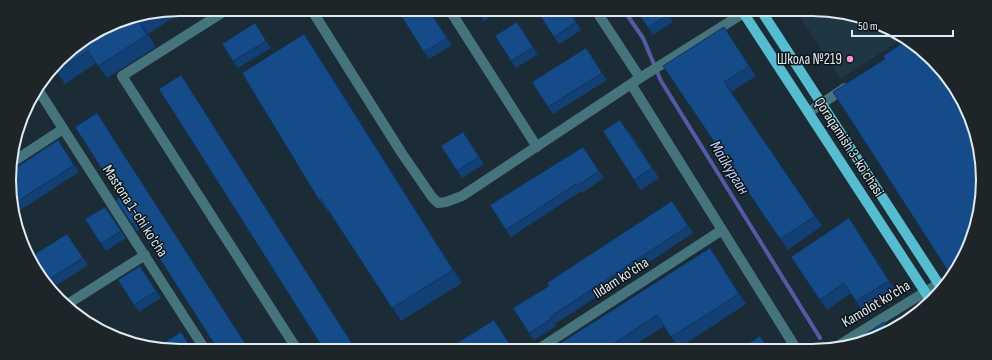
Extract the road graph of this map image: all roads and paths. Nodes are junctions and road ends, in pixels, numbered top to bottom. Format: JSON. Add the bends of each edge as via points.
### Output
{"nodes":[{"id":1,"x":217,"y":16,"type":"edge"},
{"id":2,"x":315,"y":16,"type":"edge"},
{"id":3,"x":453,"y":16,"type":"edge"},
{"id":4,"x":599,"y":16,"type":"edge"},
{"id":5,"x":736,"y":16,"type":"edge"},
{"id":6,"x":749,"y":16,"type":"edge"},
{"id":7,"x":765,"y":16,"type":"edge"},
{"id":8,"x":856,"y":80,"type":"edge"},
{"id":9,"x":635,"y":81,"type":"junction"},
{"id":10,"x":41,"y":94,"type":"edge"},
{"id":11,"x":822,"y":104,"type":"junction"},
{"id":12,"x":809,"y":112,"type":"junction"},
{"id":13,"x":63,"y":129,"type":"junction"},
{"id":14,"x":537,"y":147,"type":"junction"},
{"id":15,"x":17,"y":159,"type":"edge"},
{"id":16,"x":722,"y":230,"type":"junction"},
{"id":17,"x":145,"y":255,"type":"junction"},
{"id":18,"x":938,"y":284,"type":"edge"},
{"id":19,"x":934,"y":289,"type":"edge"},
{"id":20,"x":925,"y":292,"type":"junction"},
{"id":21,"x":928,"y":296,"type":"edge"},
{"id":22,"x":71,"y":302,"type":"edge"},
{"id":23,"x":846,"y":340,"type":"edge"},
{"id":24,"x":202,"y":344,"type":"edge"},
{"id":25,"x":294,"y":344,"type":"edge"},
{"id":26,"x":546,"y":344,"type":"edge"},
{"id":27,"x":793,"y":344,"type":"edge"}],
"edges":[{"from":1,"to":25,"type":"street","via":[[122,76]]},
{"from":2,"to":14,"type":"street","via":[[401,152],[438,203],[462,196]]},
{"from":3,"to":14,"type":"street"},
{"from":4,"to":9,"type":"street"},
{"from":5,"to":9,"type":"street"},
{"from":6,"to":12,"type":"main road","name":"Qoraqamish 3-ko'chasi"},
{"from":7,"to":11,"type":"main road","name":"Qoraqamish 3-ko'chasi"},
{"from":8,"to":11,"type":"street"},
{"from":9,"to":14,"type":"street"},
{"from":9,"to":16,"type":"street"},
{"from":10,"to":13,"type":"street","name":"Mastona 1-chi ko'cha"},
{"from":11,"to":12,"type":"street"},
{"from":11,"to":18,"type":"main road","name":"Qoraqamish 3-ko'chasi"},
{"from":12,"to":20,"type":"main road","name":"Qoraqamish 3-ko'chasi"},
{"from":13,"to":15,"type":"street"},
{"from":13,"to":17,"type":"street","name":"Mastona 1-chi ko'cha"},
{"from":16,"to":26,"type":"street","name":"Ildam ko'cha"},
{"from":16,"to":27,"type":"street"},
{"from":17,"to":22,"type":"street"},
{"from":17,"to":24,"type":"street","name":"Mastona 1-chi ko'cha"},
{"from":19,"to":20,"type":"street","name":"Kamolot ko'cha"},
{"from":20,"to":21,"type":"main road","name":"Qoraqamish 3-ko'chasi"},
{"from":20,"to":23,"type":"street","name":"Kamolot ko'cha"}]}
